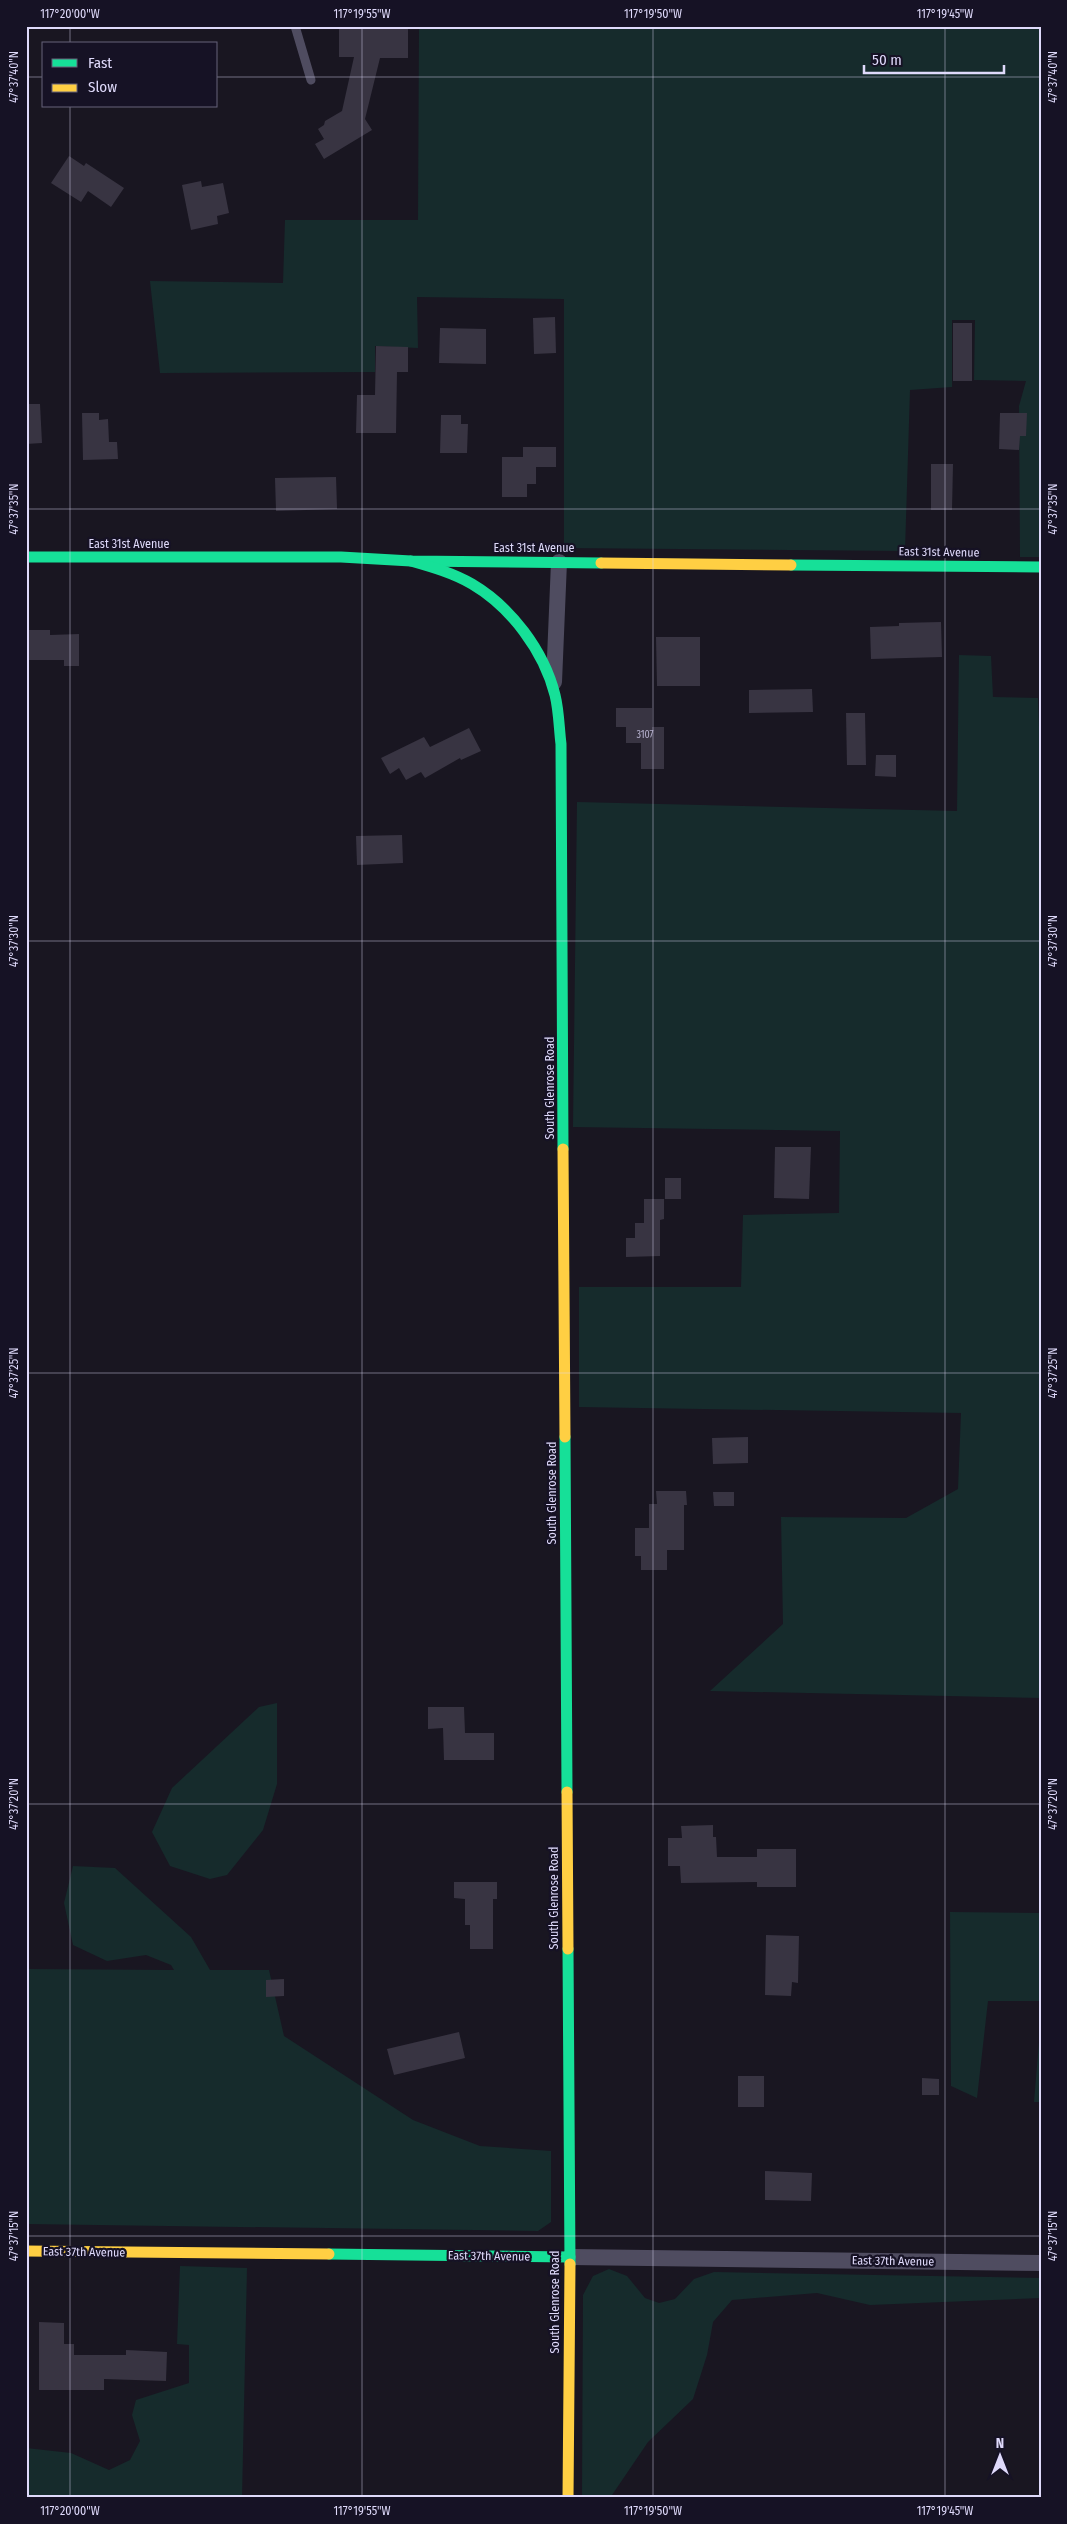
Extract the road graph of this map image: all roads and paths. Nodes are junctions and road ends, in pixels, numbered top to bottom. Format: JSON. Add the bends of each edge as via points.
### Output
{"nodes":[{"id":1,"x":295,"y":26,"type":"edge"},
{"id":2,"x":311,"y":80,"type":"dead end"},
{"id":3,"x":26,"y":557,"type":"edge"},
{"id":4,"x":411,"y":561,"type":"junction"},
{"id":5,"x":559,"y":562,"type":"junction"},
{"id":6,"x":1041,"y":567,"type":"edge"},
{"id":7,"x":554,"y":689,"type":"junction"},
{"id":8,"x":26,"y":2251,"type":"edge"},
{"id":9,"x":570,"y":2257,"type":"junction"},
{"id":10,"x":1041,"y":2263,"type":"edge"},
{"id":11,"x":568,"y":2498,"type":"edge"}],
"edges":[{"from":1,"to":2,"type":"lane"},
{"from":3,"to":4,"type":"street","name":"East 31st Avenue","via":[[341,557]]},
{"from":4,"to":5,"type":"street","name":"East 31st Avenue"},
{"from":4,"to":7,"type":"street","name":"South Glenrose Road","via":[[477,588],[504,609],[536,649]]},
{"from":5,"to":6,"type":"street","name":"East 31st Avenue"},
{"from":5,"to":7,"type":"street"},
{"from":7,"to":9,"type":"street","name":"South Glenrose Road","via":[[562,744]]},
{"from":8,"to":9,"type":"street","name":"East 37th Avenue"},
{"from":9,"to":10,"type":"street","name":"East 37th Avenue"},
{"from":9,"to":11,"type":"street","name":"South Glenrose Road"}]}
